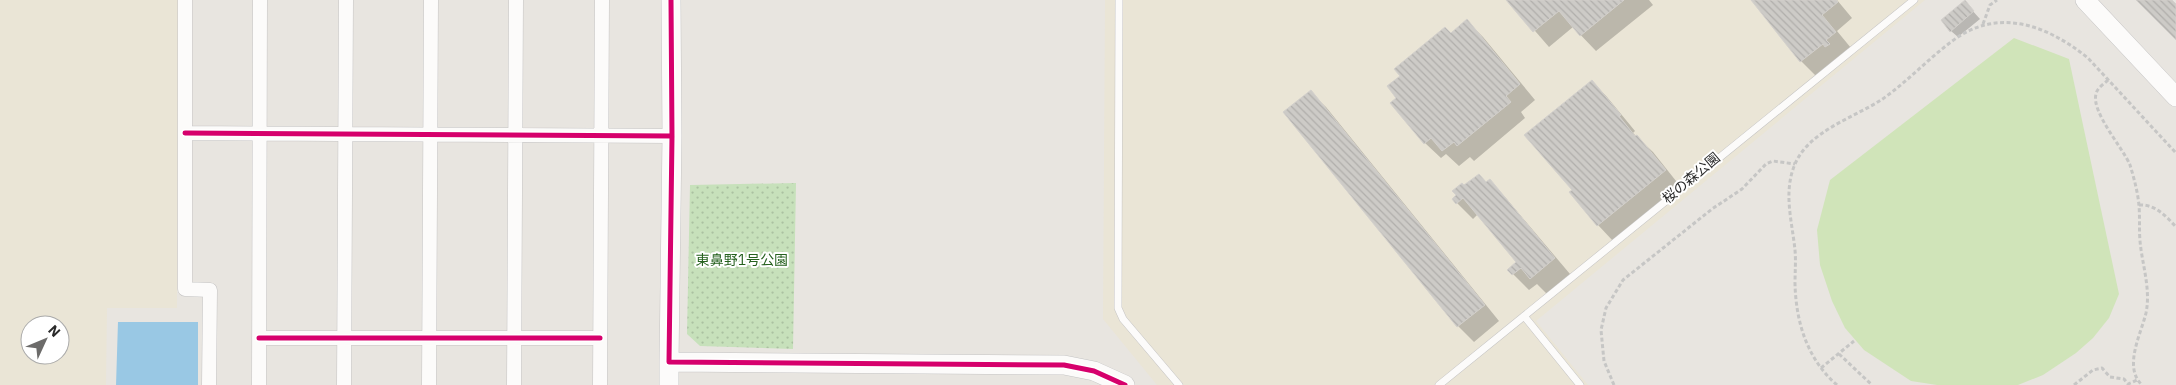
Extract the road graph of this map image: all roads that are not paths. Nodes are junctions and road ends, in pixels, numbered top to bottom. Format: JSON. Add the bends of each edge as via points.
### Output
{"nodes":[{"id":1,"x":185,"y":0,"type":"edge"},
{"id":2,"x":260,"y":0,"type":"edge"},
{"id":3,"x":346,"y":0,"type":"edge"},
{"id":4,"x":431,"y":0,"type":"edge"},
{"id":5,"x":516,"y":0,"type":"edge"},
{"id":6,"x":602,"y":0,"type":"edge"},
{"id":7,"x":671,"y":0,"type":"edge"},
{"id":8,"x":1119,"y":0,"type":"edge"},
{"id":9,"x":1914,"y":0,"type":"edge"},
{"id":10,"x":2085,"y":0,"type":"edge"},
{"id":11,"x":2176,"y":97,"type":"edge"},
{"id":12,"x":185,"y":133,"type":"junction"},
{"id":13,"x":345,"y":133,"type":"junction"},
{"id":14,"x":259,"y":134,"type":"junction"},
{"id":15,"x":430,"y":134,"type":"junction"},
{"id":16,"x":516,"y":135,"type":"junction"},
{"id":17,"x":602,"y":136,"type":"junction"},
{"id":18,"x":672,"y":136,"type":"junction"},
{"id":19,"x":1524,"y":316,"type":"junction"},
{"id":20,"x":344,"y":337,"type":"junction"},
{"id":21,"x":259,"y":338,"type":"junction"},
{"id":22,"x":515,"y":338,"type":"junction"},
{"id":23,"x":600,"y":338,"type":"junction"},
{"id":24,"x":430,"y":339,"type":"junction"},
{"id":25,"x":669,"y":362,"type":"junction"},
{"id":26,"x":209,"y":385,"type":"edge"},
{"id":27,"x":259,"y":385,"type":"edge"},
{"id":28,"x":344,"y":385,"type":"edge"},
{"id":29,"x":429,"y":385,"type":"edge"},
{"id":30,"x":514,"y":385,"type":"edge"},
{"id":31,"x":600,"y":385,"type":"edge"},
{"id":32,"x":669,"y":385,"type":"edge"},
{"id":33,"x":1126,"y":385,"type":"edge"},
{"id":34,"x":1179,"y":385,"type":"edge"},
{"id":35,"x":1439,"y":385,"type":"edge"},
{"id":36,"x":1580,"y":385,"type":"edge"}],
"edges":[{"from":1,"to":12,"type":"street"},
{"from":2,"to":14,"type":"street"},
{"from":3,"to":13,"type":"street"},
{"from":4,"to":15,"type":"street"},
{"from":5,"to":16,"type":"street"},
{"from":6,"to":17,"type":"street"},
{"from":7,"to":18,"type":"street"},
{"from":8,"to":34,"type":"lane","via":[[1118,308],[1123,319]]},
{"from":9,"to":19,"type":"lane"},
{"from":10,"to":11,"type":"street"},
{"from":12,"to":14,"type":"street"},
{"from":12,"to":26,"type":"street","via":[[184,289],[210,290]]},
{"from":13,"to":14,"type":"street"},
{"from":13,"to":15,"type":"street"},
{"from":13,"to":20,"type":"street"},
{"from":14,"to":21,"type":"street"},
{"from":15,"to":16,"type":"street"},
{"from":15,"to":24,"type":"street"},
{"from":16,"to":17,"type":"street"},
{"from":16,"to":22,"type":"street"},
{"from":17,"to":18,"type":"street"},
{"from":17,"to":23,"type":"street"},
{"from":18,"to":25,"type":"street"},
{"from":19,"to":35,"type":"lane"},
{"from":19,"to":36,"type":"lane"},
{"from":20,"to":21,"type":"street"},
{"from":20,"to":24,"type":"street"},
{"from":20,"to":28,"type":"street"},
{"from":21,"to":27,"type":"street"},
{"from":22,"to":23,"type":"street"},
{"from":22,"to":24,"type":"street"},
{"from":22,"to":30,"type":"street"},
{"from":23,"to":31,"type":"street"},
{"from":24,"to":29,"type":"street"},
{"from":25,"to":32,"type":"street"},
{"from":25,"to":33,"type":"street","via":[[1064,365],[1094,371]]}]}
